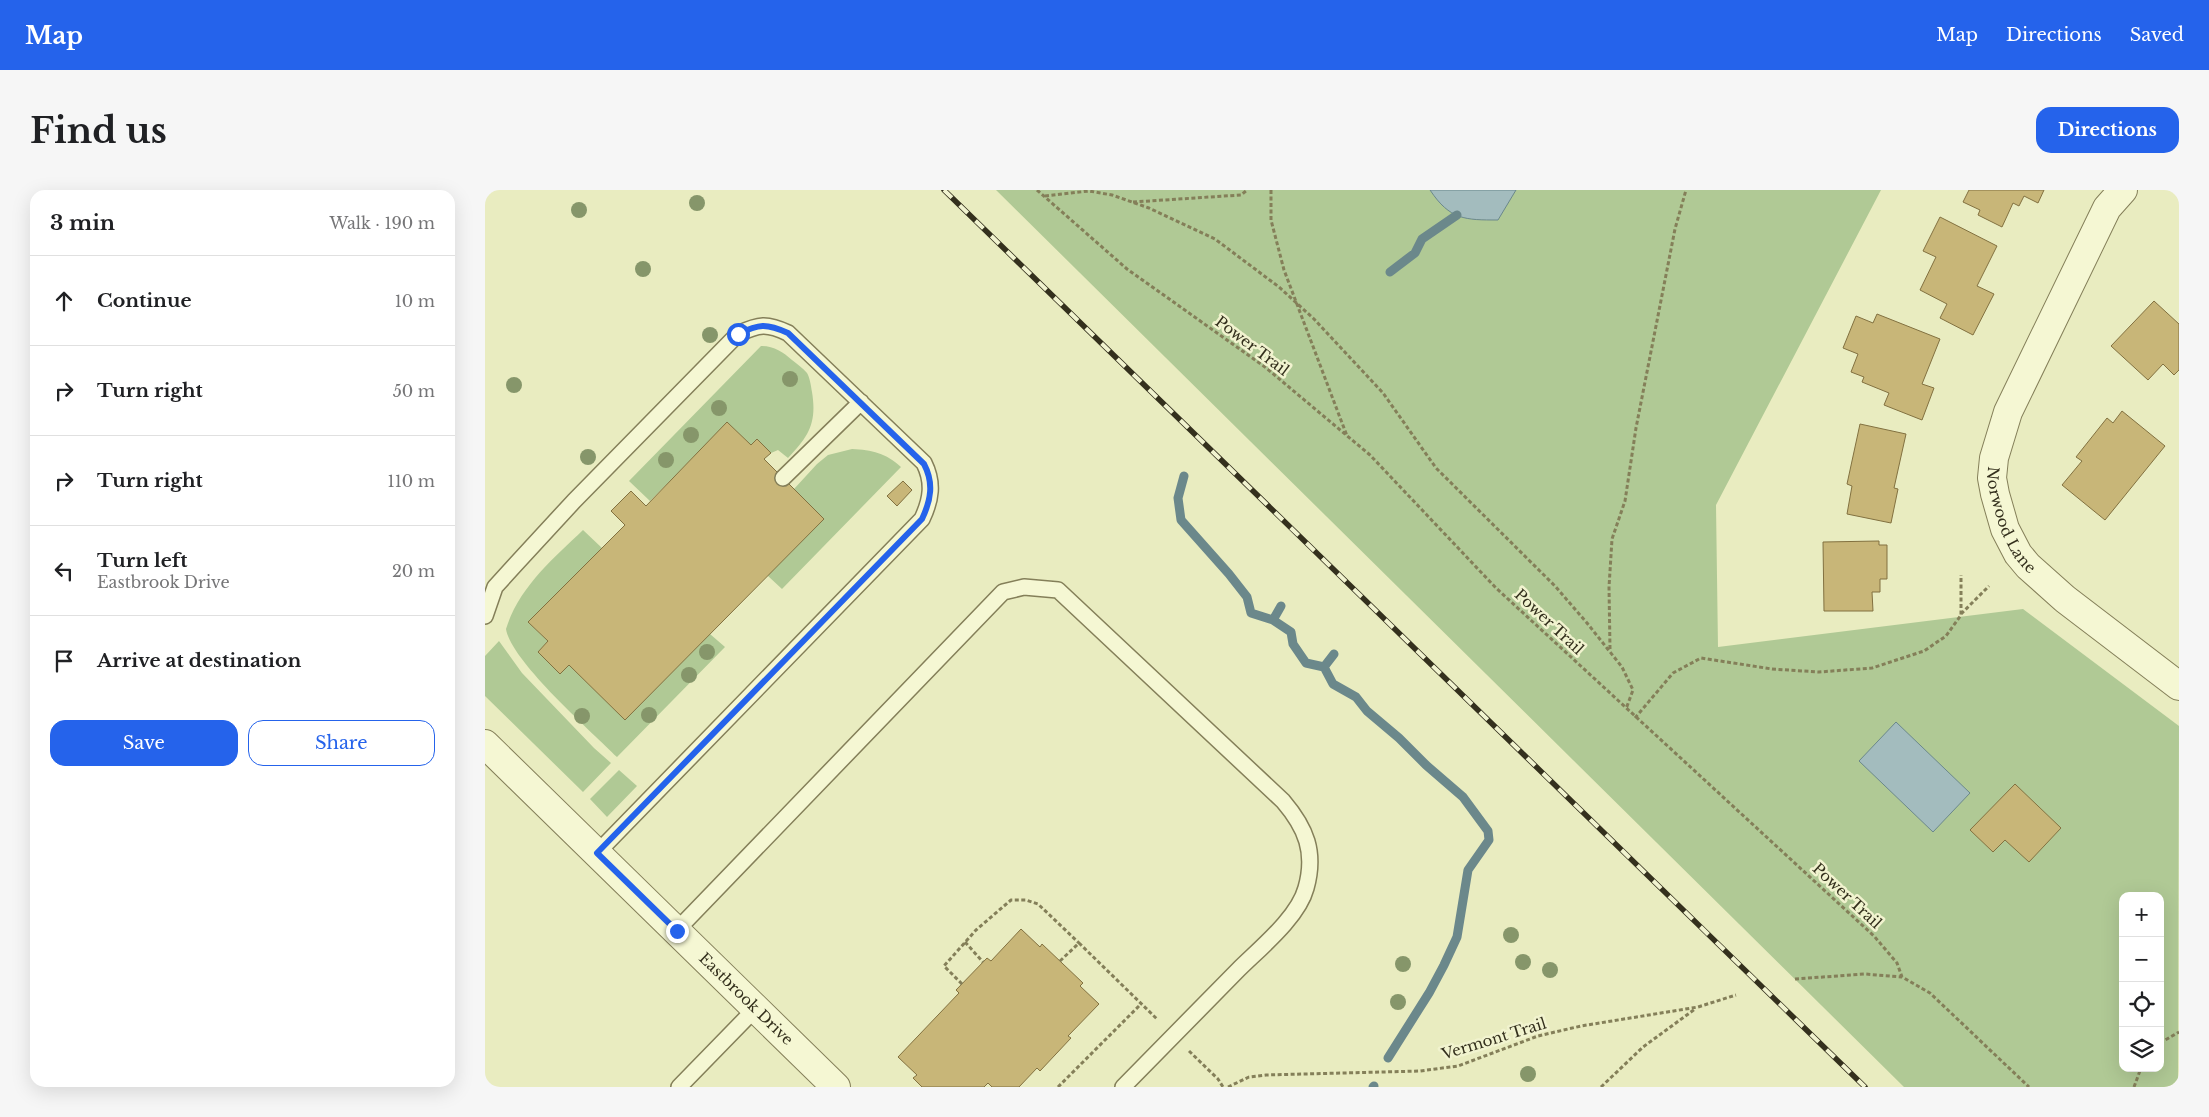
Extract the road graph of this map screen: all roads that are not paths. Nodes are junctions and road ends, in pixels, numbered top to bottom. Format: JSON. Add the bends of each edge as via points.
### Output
{"nodes":[{"id":1,"x":2123,"y":190,"type":"edge"},
{"id":2,"x":861,"y":402,"type":"junction"},
{"id":3,"x":783,"y":478,"type":"dead end"},
{"id":4,"x":490,"y":588,"type":"edge"},
{"id":5,"x":485,"y":616,"type":"edge"},
{"id":6,"x":2179,"y":686,"type":"edge"},
{"id":7,"x":485,"y":744,"type":"edge"},
{"id":8,"x":597,"y":853,"type":"junction"},
{"id":9,"x":677,"y":931,"type":"junction"},
{"id":10,"x":756,"y":1008,"type":"junction"},
{"id":11,"x":679,"y":1087,"type":"edge"},
{"id":12,"x":837,"y":1087,"type":"edge"},
{"id":13,"x":1123,"y":1087,"type":"edge"}],
"edges":[{"from":1,"to":6,"type":"street","name":"Norwood Lane","via":[[2107,208],[2008,412],[1993,478],[2005,529],[2028,566],[2065,599]]},
{"from":2,"to":3,"type":"lane"},
{"from":2,"to":4,"type":"lane","via":[[788,333],[765,325],[738,334]]},
{"from":2,"to":8,"type":"lane","via":[[924,464],[931,477],[930,503],[922,519]]},
{"from":4,"to":5,"type":"lane"},
{"from":7,"to":8,"type":"street","name":"Eastbrook Drive"},
{"from":8,"to":9,"type":"street","name":"Eastbrook Drive"},
{"from":9,"to":10,"type":"street","name":"Eastbrook Drive"},
{"from":9,"to":13,"type":"lane","via":[[1003,592],[1023,587],[1058,590],[1283,801],[1307,838],[1306,889],[1297,906]]},
{"from":10,"to":11,"type":"lane"},
{"from":10,"to":12,"type":"street","name":"Eastbrook Drive"}]}
